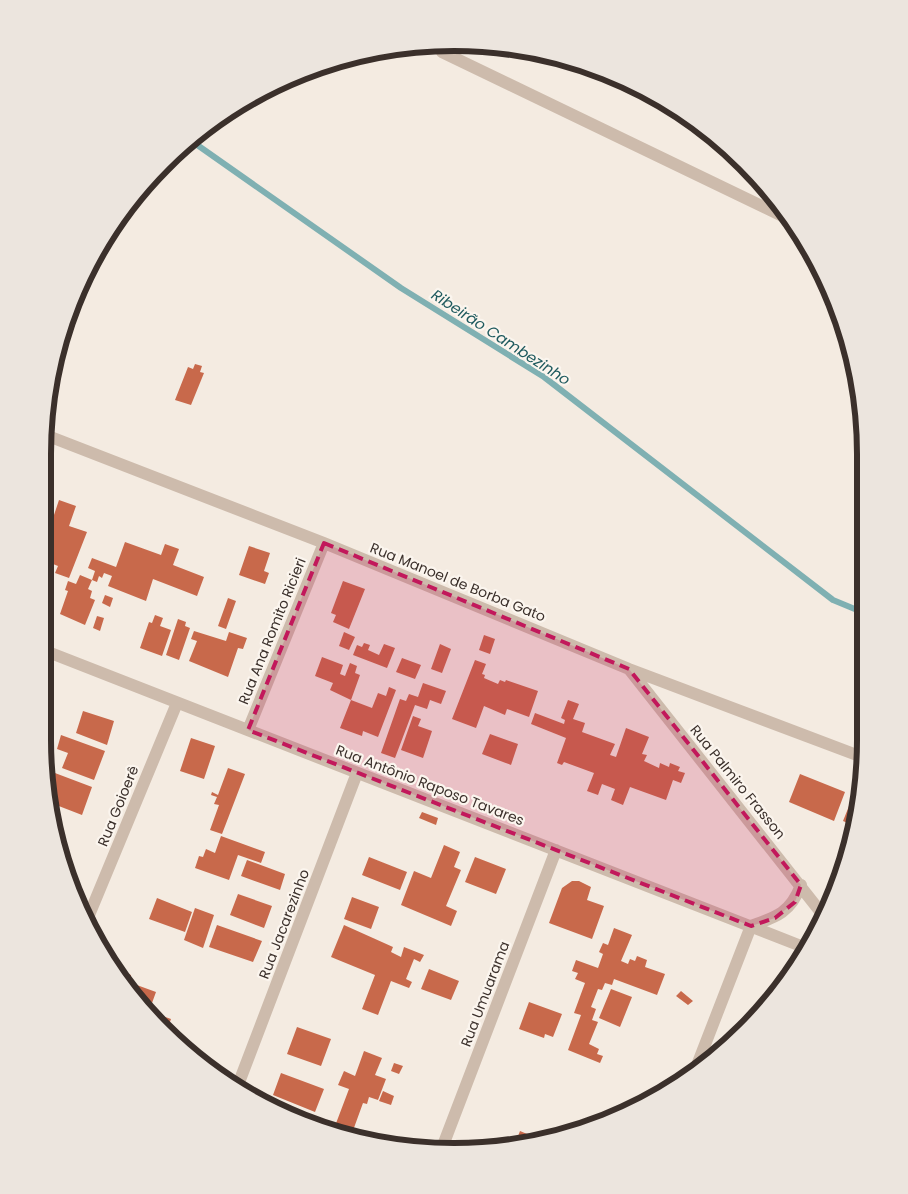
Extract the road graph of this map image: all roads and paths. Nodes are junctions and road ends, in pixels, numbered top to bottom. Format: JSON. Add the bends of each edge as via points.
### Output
{"nodes":[{"id":1,"x":442,"y":52,"type":"dead end"},
{"id":2,"x":777,"y":213,"type":"edge"},
{"id":3,"x":52,"y":437,"type":"edge"},
{"id":4,"x":324,"y":543,"type":"junction"},
{"id":5,"x":51,"y":653,"type":"edge"},
{"id":6,"x":629,"y":669,"type":"junction"},
{"id":7,"x":177,"y":703,"type":"junction"},
{"id":8,"x":248,"y":730,"type":"junction"},
{"id":9,"x":856,"y":755,"type":"edge"},
{"id":10,"x":357,"y":773,"type":"junction"},
{"id":11,"x":556,"y":850,"type":"junction"},
{"id":12,"x":801,"y":885,"type":"junction"},
{"id":13,"x":819,"y":909,"type":"edge"},
{"id":14,"x":90,"y":912,"type":"edge"},
{"id":15,"x":751,"y":926,"type":"junction"},
{"id":16,"x":800,"y":946,"type":"edge"},
{"id":17,"x":699,"y":1060,"type":"edge"},
{"id":18,"x":240,"y":1081,"type":"edge"},
{"id":19,"x":444,"y":1143,"type":"edge"}],
"edges":[{"from":1,"to":2,"type":"street"},
{"from":3,"to":4,"type":"street","name":"Rua Manoel de Borba Gato"},
{"from":4,"to":6,"type":"street","name":"Rua Manoel de Borba Gato"},
{"from":4,"to":8,"type":"street","name":"Rua Ana Romito Ricieri"},
{"from":5,"to":7,"type":"street","name":"Rua Antônio Raposo Tavares"},
{"from":6,"to":9,"type":"street","name":"Rua Manoel de Borba Gato"},
{"from":6,"to":12,"type":"street","name":"Rua Palmiro Frasson"},
{"from":7,"to":8,"type":"street","name":"Rua Antônio Raposo Tavares"},
{"from":7,"to":14,"type":"street","name":"Rua Goioerê"},
{"from":8,"to":10,"type":"street","name":"Rua Antônio Raposo Tavares"},
{"from":10,"to":11,"type":"street","name":"Rua Antônio Raposo Tavares"},
{"from":10,"to":18,"type":"street","name":"Rua Jacarezinho"},
{"from":11,"to":15,"type":"street","name":"Rua Antônio Raposo Tavares"},
{"from":11,"to":19,"type":"street","name":"Rua Umuarama"},
{"from":12,"to":13,"type":"street","name":"Rua Palmiro Frasson"},
{"from":12,"to":15,"type":"street","via":[[795,902],[774,918]]},
{"from":15,"to":16,"type":"street","name":"Rua Antônio Raposo Tavares"},
{"from":15,"to":17,"type":"street"}]}
